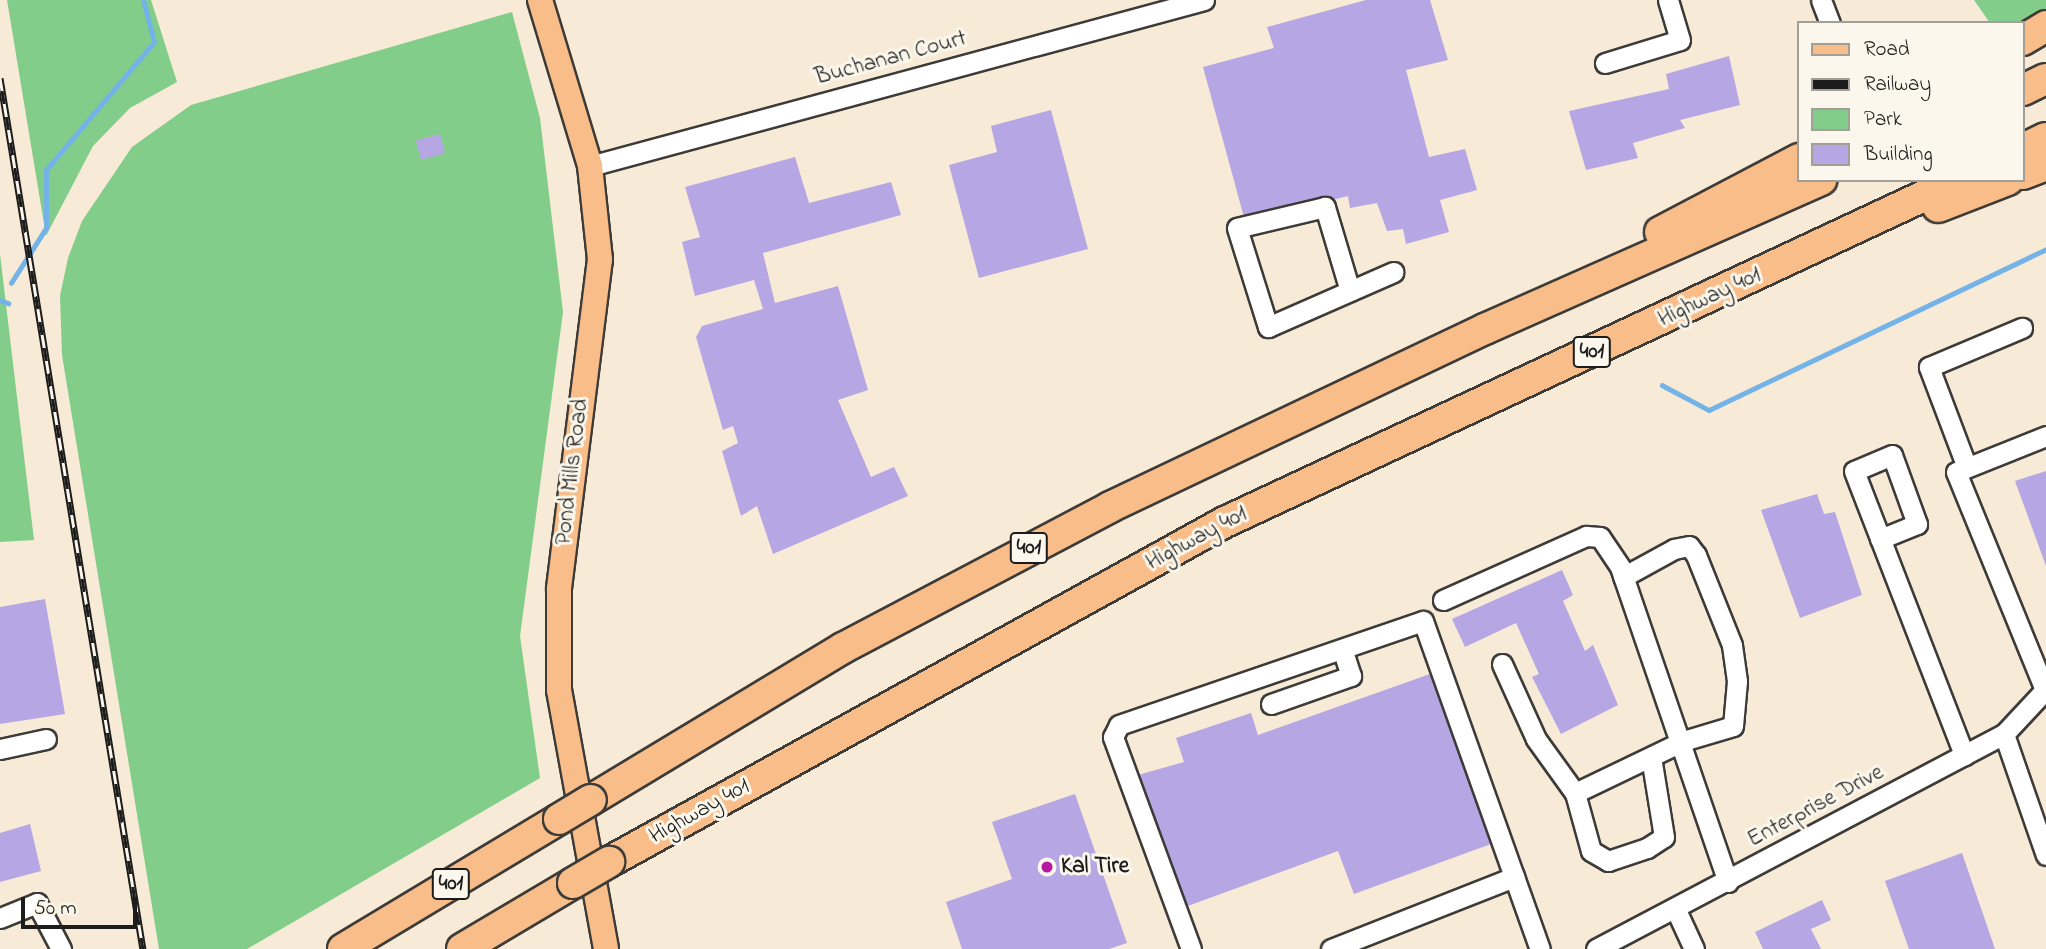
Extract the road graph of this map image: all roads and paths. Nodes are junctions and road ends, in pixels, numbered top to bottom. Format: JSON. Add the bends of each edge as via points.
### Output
{"nodes":[{"id":1,"x":540,"y":0,"type":"edge"},
{"id":2,"x":1204,"y":0,"type":"edge"},
{"id":3,"x":1668,"y":0,"type":"edge"},
{"id":4,"x":1821,"y":0,"type":"edge"},
{"id":5,"x":1829,"y":21,"type":"edge"},
{"id":6,"x":2046,"y":26,"type":"edge"},
{"id":7,"x":2025,"y":39,"type":"edge"},
{"id":8,"x":1605,"y":63,"type":"dead end"},
{"id":9,"x":2046,"y":79,"type":"edge"},
{"id":10,"x":2025,"y":89,"type":"edge"},
{"id":11,"x":2046,"y":138,"type":"edge"},
{"id":12,"x":2025,"y":148,"type":"edge"},
{"id":13,"x":1798,"y":160,"type":"edge"},
{"id":14,"x":2046,"y":165,"type":"edge"},
{"id":15,"x":590,"y":166,"type":"junction"},
{"id":16,"x":2025,"y":173,"type":"edge"},
{"id":17,"x":1816,"y":182,"type":"edge"},
{"id":18,"x":1954,"y":182,"type":"edge"},
{"id":19,"x":2003,"y":182,"type":"edge"},
{"id":20,"x":1786,"y":263,"type":"junction"},
{"id":21,"x":1393,"y":272,"type":"dead end"},
{"id":22,"x":1350,"y":291,"type":"junction"},
{"id":23,"x":2022,"y":328,"type":"dead end"},
{"id":24,"x":1485,"y":329,"type":"junction"},
{"id":25,"x":2046,"y":436,"type":"edge"},
{"id":26,"x":1966,"y":465,"type":"junction"},
{"id":27,"x":1880,"y":539,"type":"dead end"},
{"id":28,"x":1623,"y":577,"type":"junction"},
{"id":29,"x":1443,"y":600,"type":"dead end"},
{"id":30,"x":1342,"y":649,"type":"junction"},
{"id":31,"x":1502,"y":664,"type":"dead end"},
{"id":32,"x":2045,"y":689,"type":"edge"},
{"id":33,"x":1271,"y":704,"type":"dead end"},
{"id":34,"x":2004,"y":733,"type":"junction"},
{"id":35,"x":46,"y":739,"type":"dead end"},
{"id":36,"x":1683,"y":741,"type":"junction"},
{"id":37,"x":0,"y":749,"type":"edge"},
{"id":38,"x":1964,"y":755,"type":"junction"},
{"id":39,"x":1651,"y":757,"type":"junction"},
{"id":40,"x":1575,"y":793,"type":"junction"},
{"id":41,"x":2046,"y":855,"type":"edge"},
{"id":42,"x":1514,"y":877,"type":"junction"},
{"id":43,"x":1728,"y":882,"type":"junction"},
{"id":44,"x":1676,"y":910,"type":"junction"},
{"id":45,"x":0,"y":918,"type":"edge"},
{"id":46,"x":61,"y":949,"type":"edge"},
{"id":47,"x":343,"y":949,"type":"edge"},
{"id":48,"x":462,"y":949,"type":"edge"},
{"id":49,"x":606,"y":949,"type":"edge"},
{"id":50,"x":1191,"y":949,"type":"edge"},
{"id":51,"x":1331,"y":949,"type":"edge"},
{"id":52,"x":1540,"y":949,"type":"edge"},
{"id":53,"x":1596,"y":949,"type":"edge"},
{"id":54,"x":1694,"y":949,"type":"edge"}],
"edges":[{"from":1,"to":15,"type":"main road","name":"Pond Mills Road"},
{"from":2,"to":15,"type":"street","name":"Buchanan Court"},
{"from":3,"to":8,"type":"street","via":[[1680,40]]},
{"from":4,"to":5,"type":"street"},
{"from":6,"to":7,"type":"highway"},
{"from":9,"to":10,"type":"highway"},
{"from":11,"to":12,"type":"highway"},
{"from":13,"to":24,"type":"highway"},
{"from":14,"to":16,"type":"highway"},
{"from":15,"to":49,"type":"main road","name":"Pond Mills Road","via":[[600,259],[559,589],[559,690]]},
{"from":17,"to":24,"type":"highway","number":"401"},
{"from":18,"to":20,"type":"highway","name":"Highway 401","number":"401"},
{"from":19,"to":20,"type":"highway"},
{"from":20,"to":48,"type":"highway","name":"Highway 401","number":"401","bridge":true,"via":[[1225,522],[609,862]]},
{"from":21,"to":22,"type":"street"},
{"from":22,"to":22,"type":"street","via":[[1325,207],[1237,228],[1268,327]]},
{"from":23,"to":26,"type":"street","via":[[1929,367]]},
{"from":24,"to":47,"type":"highway","number":"401","bridge":true,"via":[[970,578]]},
{"from":25,"to":26,"type":"street"},
{"from":26,"to":32,"type":"street","via":[[1956,472]]},
{"from":27,"to":38,"type":"street"},
{"from":28,"to":29,"type":"street","via":[[1600,537],[1586,536]]},
{"from":28,"to":36,"type":"street"},
{"from":28,"to":36,"type":"street","via":[[1689,546],[1712,583],[1731,645],[1737,713],[1732,726]]},
{"from":30,"to":33,"type":"street","via":[[1351,676]]},
{"from":30,"to":42,"type":"street","via":[[1423,621]]},
{"from":30,"to":50,"type":"street","via":[[1119,725],[1114,737]]},
{"from":31,"to":40,"type":"street","via":[[1536,739]]},
{"from":32,"to":34,"type":"street","name":"Enterprise Drive"},
{"from":34,"to":38,"type":"street","name":"Enterprise Drive"},
{"from":34,"to":41,"type":"street"},
{"from":35,"to":37,"type":"street"},
{"from":36,"to":39,"type":"street"},
{"from":36,"to":43,"type":"street"},
{"from":38,"to":43,"type":"street","name":"Enterprise Drive"},
{"from":39,"to":40,"type":"street"},
{"from":39,"to":40,"type":"street","via":[[1664,837],[1632,856],[1608,861],[1591,851]]},
{"from":42,"to":51,"type":"street"},
{"from":42,"to":52,"type":"street"},
{"from":43,"to":44,"type":"street","name":"Enterprise Drive"},
{"from":44,"to":53,"type":"street","name":"Enterprise Drive"},
{"from":44,"to":54,"type":"street"},
{"from":45,"to":46,"type":"street","via":[[37,903]]}]}
